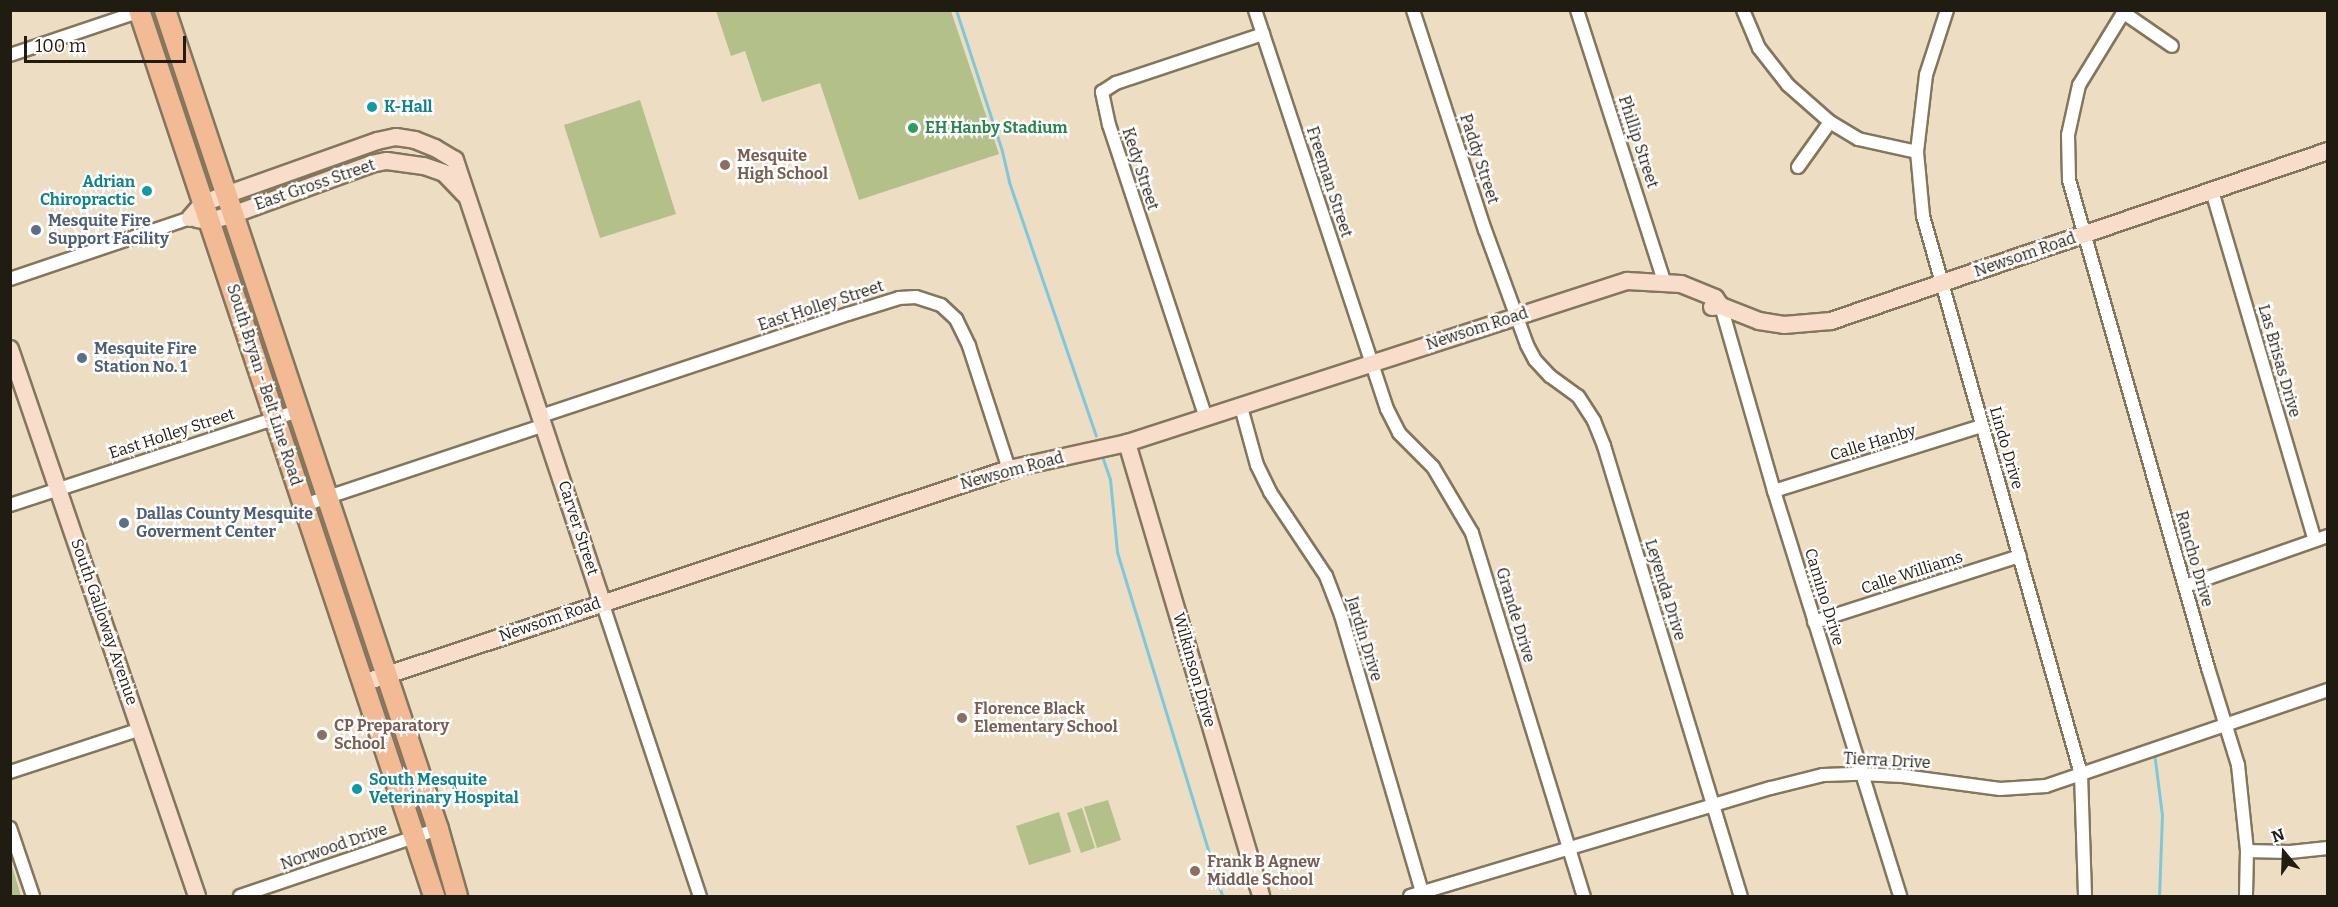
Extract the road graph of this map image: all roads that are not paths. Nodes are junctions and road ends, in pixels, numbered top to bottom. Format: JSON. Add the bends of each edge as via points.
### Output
{"nodes":[{"id":1,"x":165,"y":10,"type":"edge"},
{"id":2,"x":1255,"y":10,"type":"edge"},
{"id":3,"x":1413,"y":10,"type":"edge"},
{"id":4,"x":1577,"y":10,"type":"edge"},
{"id":5,"x":1743,"y":10,"type":"edge"},
{"id":6,"x":141,"y":11,"type":"edge"},
{"id":7,"x":1945,"y":11,"type":"edge"},
{"id":8,"x":2124,"y":11,"type":"edge"},
{"id":9,"x":1263,"y":34,"type":"junction"},
{"id":10,"x":2172,"y":46,"type":"dead end"},
{"id":11,"x":10,"y":55,"type":"edge"},
{"id":12,"x":1830,"y":122,"type":"junction"},
{"id":13,"x":1917,"y":152,"type":"junction"},
{"id":14,"x":2328,"y":152,"type":"edge"},
{"id":15,"x":455,"y":160,"type":"joint"},
{"id":16,"x":1798,"y":167,"type":"dead end"},
{"id":17,"x":2212,"y":191,"type":"junction"},
{"id":18,"x":225,"y":196,"type":"junction"},
{"id":19,"x":468,"y":197,"type":"junction"},
{"id":20,"x":201,"y":214,"type":"junction"},
{"id":21,"x":232,"y":215,"type":"junction"},
{"id":22,"x":2084,"y":235,"type":"junction"},
{"id":23,"x":10,"y":279,"type":"edge"},
{"id":24,"x":1665,"y":284,"type":"junction"},
{"id":25,"x":1941,"y":284,"type":"junction"},
{"id":26,"x":261,"y":303,"type":"junction"},
{"id":27,"x":1720,"y":306,"type":"junction"},
{"id":28,"x":238,"y":309,"type":"junction"},
{"id":29,"x":1515,"y":317,"type":"junction"},
{"id":30,"x":10,"y":349,"type":"edge"},
{"id":31,"x":1372,"y":364,"type":"junction"},
{"id":32,"x":1241,"y":407,"type":"junction"},
{"id":33,"x":297,"y":411,"type":"junction"},
{"id":34,"x":275,"y":418,"type":"junction"},
{"id":35,"x":1206,"y":418,"type":"junction"},
{"id":36,"x":543,"y":420,"type":"junction"},
{"id":37,"x":1982,"y":426,"type":"junction"},
{"id":38,"x":1127,"y":443,"type":"junction"},
{"id":39,"x":1009,"y":469,"type":"junction"},
{"id":40,"x":58,"y":489,"type":"junction"},
{"id":41,"x":1774,"y":491,"type":"junction"},
{"id":42,"x":326,"y":497,"type":"junction"},
{"id":43,"x":10,"y":505,"type":"edge"},
{"id":44,"x":304,"y":505,"type":"junction"},
{"id":45,"x":2328,"y":536,"type":"edge"},
{"id":46,"x":2315,"y":540,"type":"junction"},
{"id":47,"x":2020,"y":556,"type":"junction"},
{"id":48,"x":352,"y":575,"type":"junction"},
{"id":49,"x":330,"y":582,"type":"junction"},
{"id":50,"x":2185,"y":586,"type":"junction"},
{"id":51,"x":602,"y":602,"type":"junction"},
{"id":52,"x":1814,"y":622,"type":"junction"},
{"id":53,"x":386,"y":675,"type":"junction"},
{"id":54,"x":363,"y":682,"type":"junction"},
{"id":55,"x":2328,"y":690,"type":"edge"},
{"id":56,"x":2227,"y":725,"type":"junction"},
{"id":57,"x":141,"y":729,"type":"junction"},
{"id":58,"x":10,"y":772,"type":"edge"},
{"id":59,"x":1860,"y":774,"type":"junction"},
{"id":60,"x":2081,"y":774,"type":"junction"},
{"id":61,"x":1713,"y":806,"type":"junction"},
{"id":62,"x":10,"y":828,"type":"edge"},
{"id":63,"x":438,"y":830,"type":"junction"},
{"id":64,"x":415,"y":837,"type":"junction"},
{"id":65,"x":2328,"y":848,"type":"edge"},
{"id":66,"x":1569,"y":850,"type":"junction"},
{"id":67,"x":2247,"y":851,"type":"junction"},
{"id":68,"x":1418,"y":895,"type":"edge"},
{"id":69,"x":33,"y":897,"type":"edge"},
{"id":70,"x":197,"y":897,"type":"edge"},
{"id":71,"x":240,"y":897,"type":"edge"},
{"id":72,"x":434,"y":897,"type":"edge"},
{"id":73,"x":458,"y":897,"type":"edge"},
{"id":74,"x":700,"y":897,"type":"edge"},
{"id":75,"x":1261,"y":897,"type":"edge"},
{"id":76,"x":1584,"y":897,"type":"edge"},
{"id":77,"x":1742,"y":897,"type":"edge"},
{"id":78,"x":1900,"y":897,"type":"edge"},
{"id":79,"x":2085,"y":897,"type":"edge"},
{"id":80,"x":2246,"y":897,"type":"edge"}],
"edges":[{"from":1,"to":18,"type":"main road","name":"South Bryan - Belt Line Road"},
{"from":2,"to":9,"type":"street","name":"Freeman Street"},
{"from":3,"to":29,"type":"street","name":"Paddy Street"},
{"from":4,"to":24,"type":"street","name":"Phillip Street"},
{"from":5,"to":12,"type":"street","via":[[1759,48],[1788,85]]},
{"from":6,"to":11,"type":"street"},
{"from":6,"to":20,"type":"main road","name":"South Bryan - Belt Line Road"},
{"from":7,"to":13,"type":"street","name":"Lindo Drive","via":[[1926,75]]},
{"from":8,"to":10,"type":"street"},
{"from":8,"to":22,"type":"street","name":"Rancho Drive","via":[[2079,85],[2072,108],[2069,180]]},
{"from":9,"to":31,"type":"street","name":"Freeman Street"},
{"from":9,"to":35,"type":"street","name":"Kedy Street","via":[[1116,83],[1102,92],[1109,126]]},
{"from":12,"to":13,"type":"street","via":[[1858,139]]},
{"from":12,"to":16,"type":"street"},
{"from":13,"to":25,"type":"street","name":"Lindo Drive","via":[[1923,216]]},
{"from":14,"to":17,"type":"street","name":"Newsom Road"},
{"from":15,"to":18,"type":"street","name":"East Gross Street","via":[[435,148],[396,137]]},
{"from":15,"to":19,"type":"street","name":"Carver Street"},
{"from":17,"to":22,"type":"street","name":"Newsom Road"},
{"from":17,"to":46,"type":"street","name":"Las Brisas Drive"},
{"from":18,"to":20,"type":"street","name":"East Gross Street"},
{"from":18,"to":21,"type":"main road","name":"South Bryan - Belt Line Road"},
{"from":19,"to":21,"type":"street","name":"East Gross Street","via":[[444,173],[387,161]]},
{"from":19,"to":36,"type":"street","name":"Carver Street"},
{"from":20,"to":21,"type":"street","name":"East Gross Street"},
{"from":20,"to":23,"type":"street","name":"East Gross Street"},
{"from":20,"to":28,"type":"main road","name":"South Bryan - Belt Line Road"},
{"from":21,"to":26,"type":"main road","name":"South Bryan - Belt Line Road"},
{"from":22,"to":25,"type":"street","name":"Newsom Road"},
{"from":22,"to":50,"type":"street","name":"Rancho Drive"},
{"from":24,"to":27,"type":"street","name":"Newsom Road","via":[[1681,284],[1715,298]]},
{"from":24,"to":29,"type":"street","name":"Newsom Road","via":[[1627,281]]},
{"from":25,"to":27,"type":"street","name":"Newsom Road","via":[[1832,321],[1801,325],[1759,321]]},
{"from":25,"to":37,"type":"street","name":"Lindo Drive"},
{"from":26,"to":28,"type":"main road"},
{"from":26,"to":33,"type":"main road","name":"South Bryan - Belt Line Road"},
{"from":27,"to":41,"type":"street","name":"Camino Drive"},
{"from":28,"to":34,"type":"main road","name":"South Bryan - Belt Line Road"},
{"from":29,"to":31,"type":"street","name":"Newsom Road"},
{"from":29,"to":61,"type":"street","name":"Leyenda Drive","via":[[1535,360],[1578,396],[1594,421]]},
{"from":30,"to":40,"type":"street","name":"South Galloway Avenue"},
{"from":31,"to":32,"type":"street","name":"Newsom Road"},
{"from":31,"to":66,"type":"street","name":"Grande Drive","via":[[1399,433],[1433,467],[1472,533]]},
{"from":32,"to":35,"type":"street","name":"Newsom Road"},
{"from":32,"to":68,"type":"street","name":"Jardin Drive","via":[[1257,465],[1330,586]]},
{"from":33,"to":34,"type":"street","name":"East Holley Street"},
{"from":33,"to":42,"type":"main road","name":"South Bryan - Belt Line Road"},
{"from":34,"to":40,"type":"street","name":"East Holley Street"},
{"from":34,"to":44,"type":"main road","name":"South Bryan - Belt Line Road"},
{"from":35,"to":38,"type":"street","name":"Newsom Road"},
{"from":36,"to":39,"type":"street","name":"East Holley Street","via":[[848,314],[899,298],[916,297],[941,305],[956,319],[969,346]]},
{"from":36,"to":42,"type":"street","name":"East Holley Street"},
{"from":36,"to":51,"type":"street","name":"Carver Street"},
{"from":37,"to":41,"type":"street","name":"Calle Hanby"},
{"from":37,"to":47,"type":"street","name":"Lindo Drive"},
{"from":38,"to":39,"type":"street","name":"Newsom Road"},
{"from":38,"to":75,"type":"street","name":"Wilkinson Drive"},
{"from":39,"to":51,"type":"street","name":"Newsom Road"},
{"from":40,"to":43,"type":"street","name":"East Holley Street"},
{"from":40,"to":57,"type":"street","name":"South Galloway Avenue"},
{"from":41,"to":52,"type":"street","name":"Camino Drive"},
{"from":42,"to":44,"type":"street","name":"East Holley Street"},
{"from":42,"to":48,"type":"main road","name":"South Bryan - Belt Line Road"},
{"from":44,"to":49,"type":"main road","name":"South Bryan - Belt Line Road"},
{"from":45,"to":46,"type":"street"},
{"from":46,"to":50,"type":"street"},
{"from":47,"to":52,"type":"street","name":"Calle Williams"},
{"from":47,"to":60,"type":"street","name":"Lindo Drive"},
{"from":48,"to":49,"type":"main road"},
{"from":48,"to":53,"type":"main road","name":"South Bryan - Belt Line Road"},
{"from":49,"to":54,"type":"main road","name":"South Bryan - Belt Line Road"},
{"from":50,"to":56,"type":"street","name":"Rancho Drive"},
{"from":51,"to":53,"type":"street","name":"Newsom Road"},
{"from":51,"to":74,"type":"street","name":"Carver Street"},
{"from":52,"to":59,"type":"street","name":"Camino Drive"},
{"from":53,"to":54,"type":"street","name":"Newsom Road"},
{"from":53,"to":63,"type":"main road","name":"South Bryan - Belt Line Road"},
{"from":54,"to":64,"type":"main road","name":"South Bryan - Belt Line Road"},
{"from":55,"to":56,"type":"street","name":"Tierra Drive"},
{"from":56,"to":60,"type":"street","name":"Tierra Drive"},
{"from":56,"to":67,"type":"street","name":"Rancho Drive","via":[[2242,785]]},
{"from":57,"to":58,"type":"street"},
{"from":57,"to":70,"type":"street","name":"South Galloway Avenue"},
{"from":59,"to":60,"type":"street","name":"Tierra Drive","via":[[2000,789],[2046,786]]},
{"from":59,"to":61,"type":"street","name":"Tierra Drive","via":[[1823,776]]},
{"from":59,"to":78,"type":"street","name":"Camino Drive"},
{"from":60,"to":79,"type":"street","name":"Lindo Drive"},
{"from":61,"to":66,"type":"street","name":"Tierra Drive"},
{"from":61,"to":77,"type":"street","name":"Leyenda Drive"},
{"from":62,"to":69,"type":"street"},
{"from":63,"to":64,"type":"street","name":"Norwood Drive"},
{"from":63,"to":73,"type":"main road","name":"South Bryan - Belt Line Road"},
{"from":64,"to":71,"type":"street","name":"Norwood Drive"},
{"from":64,"to":72,"type":"main road","name":"South Bryan - Belt Line Road"},
{"from":65,"to":67,"type":"street"},
{"from":66,"to":68,"type":"street","name":"Tierra Drive"},
{"from":66,"to":76,"type":"street","name":"Grande Drive"},
{"from":67,"to":80,"type":"street","name":"Rancho Drive"}]}
